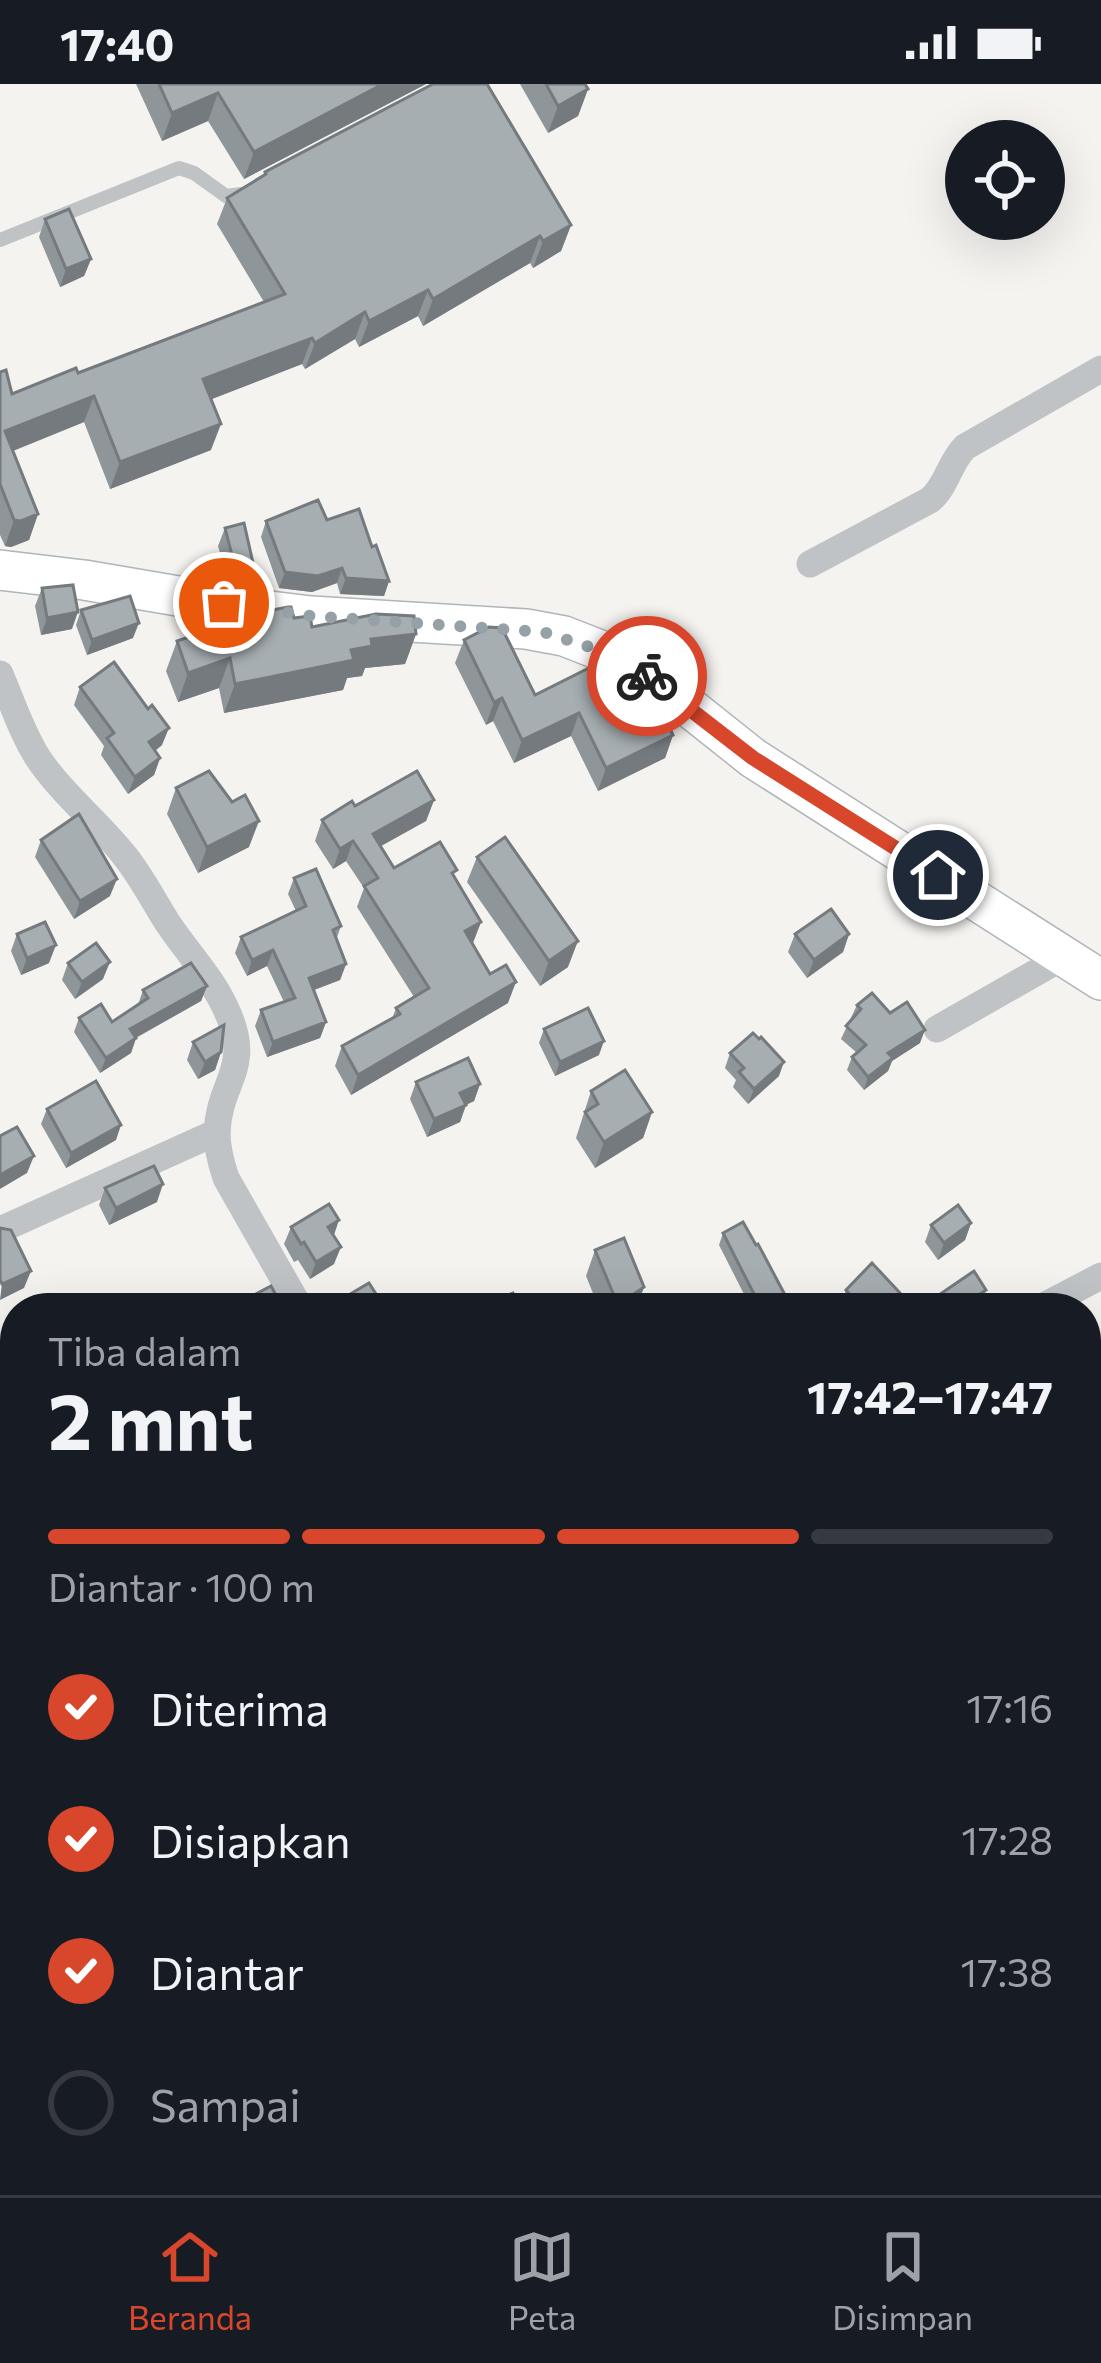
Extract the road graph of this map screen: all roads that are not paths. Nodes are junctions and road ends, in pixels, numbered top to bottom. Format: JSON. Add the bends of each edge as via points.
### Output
{"nodes":[{"id":1,"x":253,"y":188,"type":"edge"},
{"id":2,"x":0,"y":240,"type":"edge"},
{"id":3,"x":1101,"y":369,"type":"edge"},
{"id":4,"x":810,"y":563,"type":"dead end"},
{"id":5,"x":0,"y":570,"type":"edge"},
{"id":6,"x":0,"y":674,"type":"edge"},
{"id":7,"x":1065,"y":956,"type":"junction"},
{"id":8,"x":1101,"y":980,"type":"edge"},
{"id":9,"x":938,"y":1029,"type":"dead end"},
{"id":10,"x":217,"y":1132,"type":"junction"},
{"id":11,"x":0,"y":1230,"type":"edge"},
{"id":12,"x":1101,"y":1276,"type":"edge"},
{"id":13,"x":291,"y":1293,"type":"edge"},
{"id":14,"x":1069,"y":1293,"type":"edge"}],
"edges":[{"from":1,"to":2,"type":"lane","via":[[226,196],[179,168]]},
{"from":3,"to":4,"type":"street","via":[[965,447],[930,500]]},
{"from":5,"to":7,"type":"street","via":[[273,611],[564,637],[655,680],[753,758]]},
{"from":6,"to":10,"type":"street","via":[[34,752],[122,853],[229,1013],[239,1056]]},
{"from":7,"to":8,"type":"street"},
{"from":7,"to":9,"type":"street"},
{"from":10,"to":11,"type":"street"},
{"from":10,"to":13,"type":"street","via":[[226,1178]]},
{"from":12,"to":14,"type":"street"}]}
